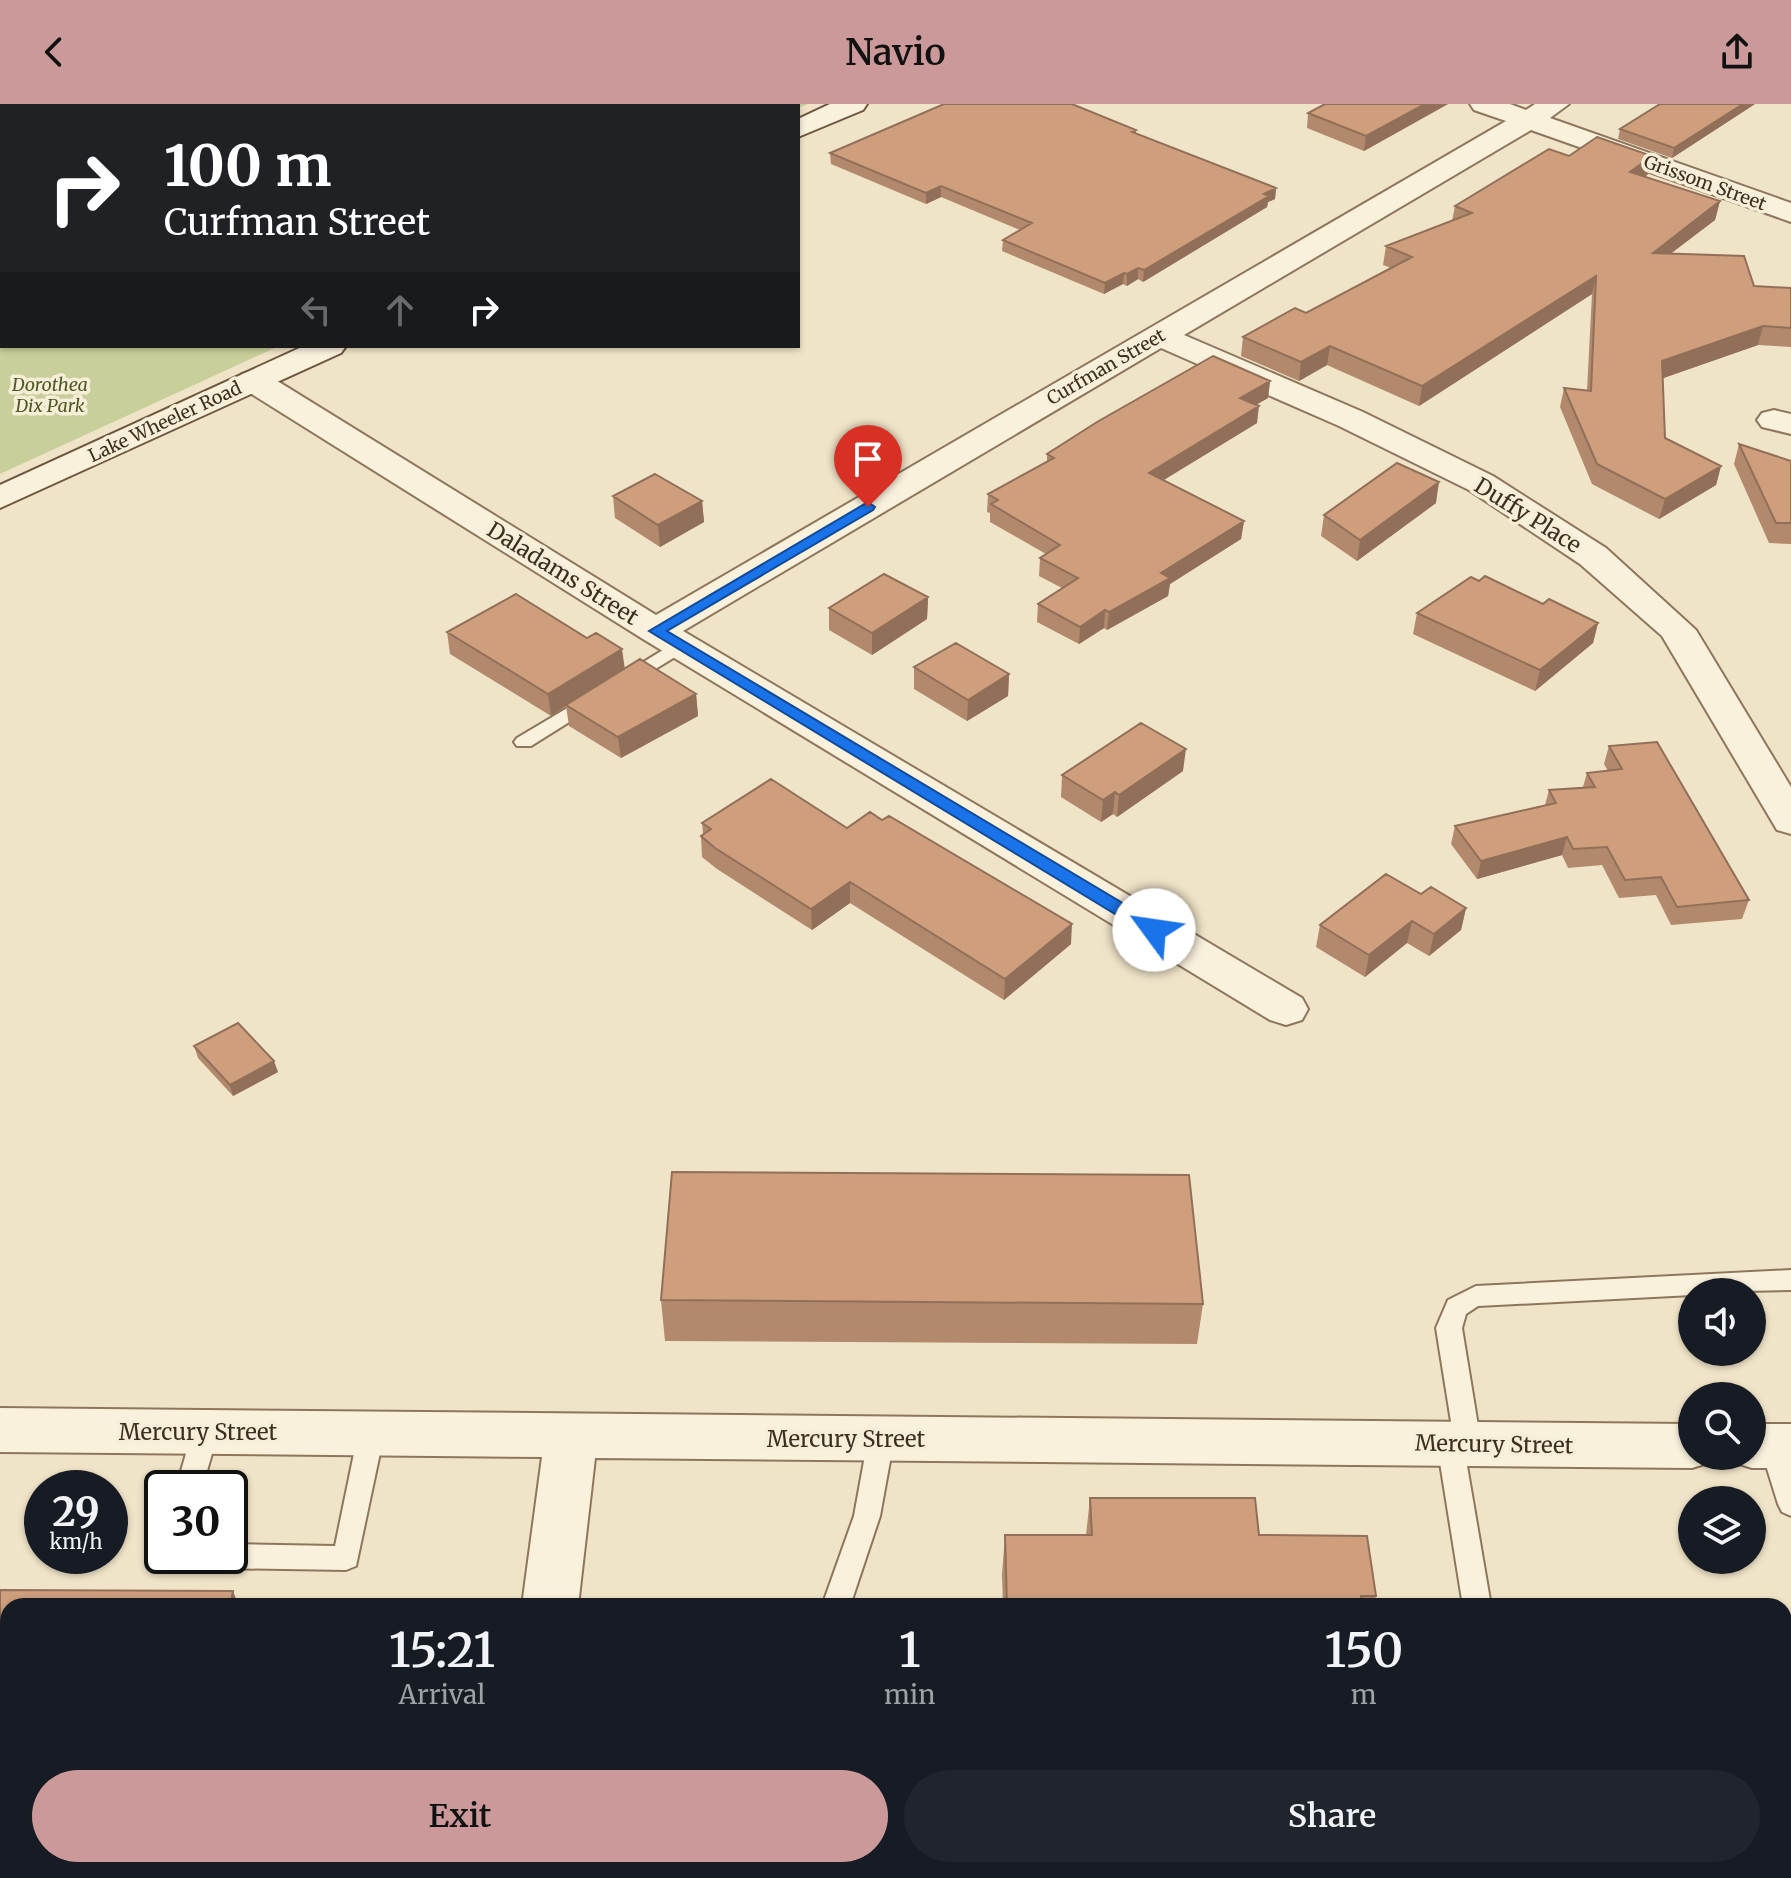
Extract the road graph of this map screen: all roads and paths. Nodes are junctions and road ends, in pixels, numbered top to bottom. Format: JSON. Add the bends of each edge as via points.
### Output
{"nodes":[{"id":1,"x":853,"y":104,"type":"edge"},
{"id":2,"x":1484,"y":104,"type":"edge"},
{"id":3,"x":1542,"y":112,"type":"edge"},
{"id":4,"x":800,"y":128,"type":"edge"},
{"id":5,"x":1791,"y":213,"type":"edge"},
{"id":6,"x":1159,"y":336,"type":"junction"},
{"id":7,"x":326,"y":348,"type":"edge"},
{"id":8,"x":254,"y":381,"type":"junction"},
{"id":9,"x":0,"y":498,"type":"edge"},
{"id":10,"x":668,"y":638,"type":"junction"},
{"id":11,"x":524,"y":742,"type":"dead end"},
{"id":12,"x":1791,"y":821,"type":"edge"},
{"id":13,"x":1286,"y":1009,"type":"dead end"},
{"id":14,"x":1791,"y":1280,"type":"edge"},
{"id":15,"x":0,"y":1430,"type":"edge"},
{"id":16,"x":205,"y":1433,"type":"junction"},
{"id":17,"x":371,"y":1434,"type":"junction"},
{"id":18,"x":571,"y":1437,"type":"junction"},
{"id":19,"x":881,"y":1439,"type":"junction"},
{"id":20,"x":1459,"y":1444,"type":"junction"},
{"id":21,"x":1678,"y":1446,"type":"edge"},
{"id":22,"x":1772,"y":1446,"type":"edge"},
{"id":23,"x":194,"y":1470,"type":"edge"},
{"id":24,"x":1791,"y":1504,"type":"edge"},
{"id":25,"x":248,"y":1557,"type":"edge"},
{"id":26,"x":551,"y":1598,"type":"edge"},
{"id":27,"x":839,"y":1598,"type":"edge"},
{"id":28,"x":1476,"y":1598,"type":"edge"}],
"edges":[{"from":1,"to":4,"type":"street"},
{"from":2,"to":3,"type":"street","name":"Grissom Street"},
{"from":3,"to":5,"type":"street","name":"Grissom Street"},
{"from":3,"to":6,"type":"street","name":"Curfman Street"},
{"from":6,"to":10,"type":"street","name":"Curfman Street"},
{"from":6,"to":12,"type":"street","name":"Duffy Place","via":[[1351,419],[1481,483],[1593,556],[1677,630]]},
{"from":7,"to":8,"type":"street","name":"Lake Wheeler Road"},
{"from":8,"to":9,"type":"street","name":"Lake Wheeler Road"},
{"from":8,"to":10,"type":"street","name":"Daladams Street"},
{"from":10,"to":11,"type":"lane"},
{"from":10,"to":13,"type":"street","name":"Daladams Street"},
{"from":14,"to":20,"type":"lane","via":[[1476,1296],[1459,1302],[1449,1328]]},
{"from":15,"to":16,"type":"street","name":"Mercury Street"},
{"from":16,"to":17,"type":"street","name":"Mercury Street"},
{"from":16,"to":23,"type":"lane"},
{"from":17,"to":18,"type":"street","name":"Mercury Street"},
{"from":17,"to":25,"type":"lane","via":[[346,1558]]},
{"from":18,"to":19,"type":"street","name":"Mercury Street"},
{"from":18,"to":26,"type":"street"},
{"from":19,"to":20,"type":"street","name":"Mercury Street"},
{"from":19,"to":27,"type":"lane","via":[[867,1516]]},
{"from":20,"to":21,"type":"street","name":"Mercury Street"},
{"from":20,"to":28,"type":"lane"},
{"from":22,"to":24,"type":"lane"}]}
